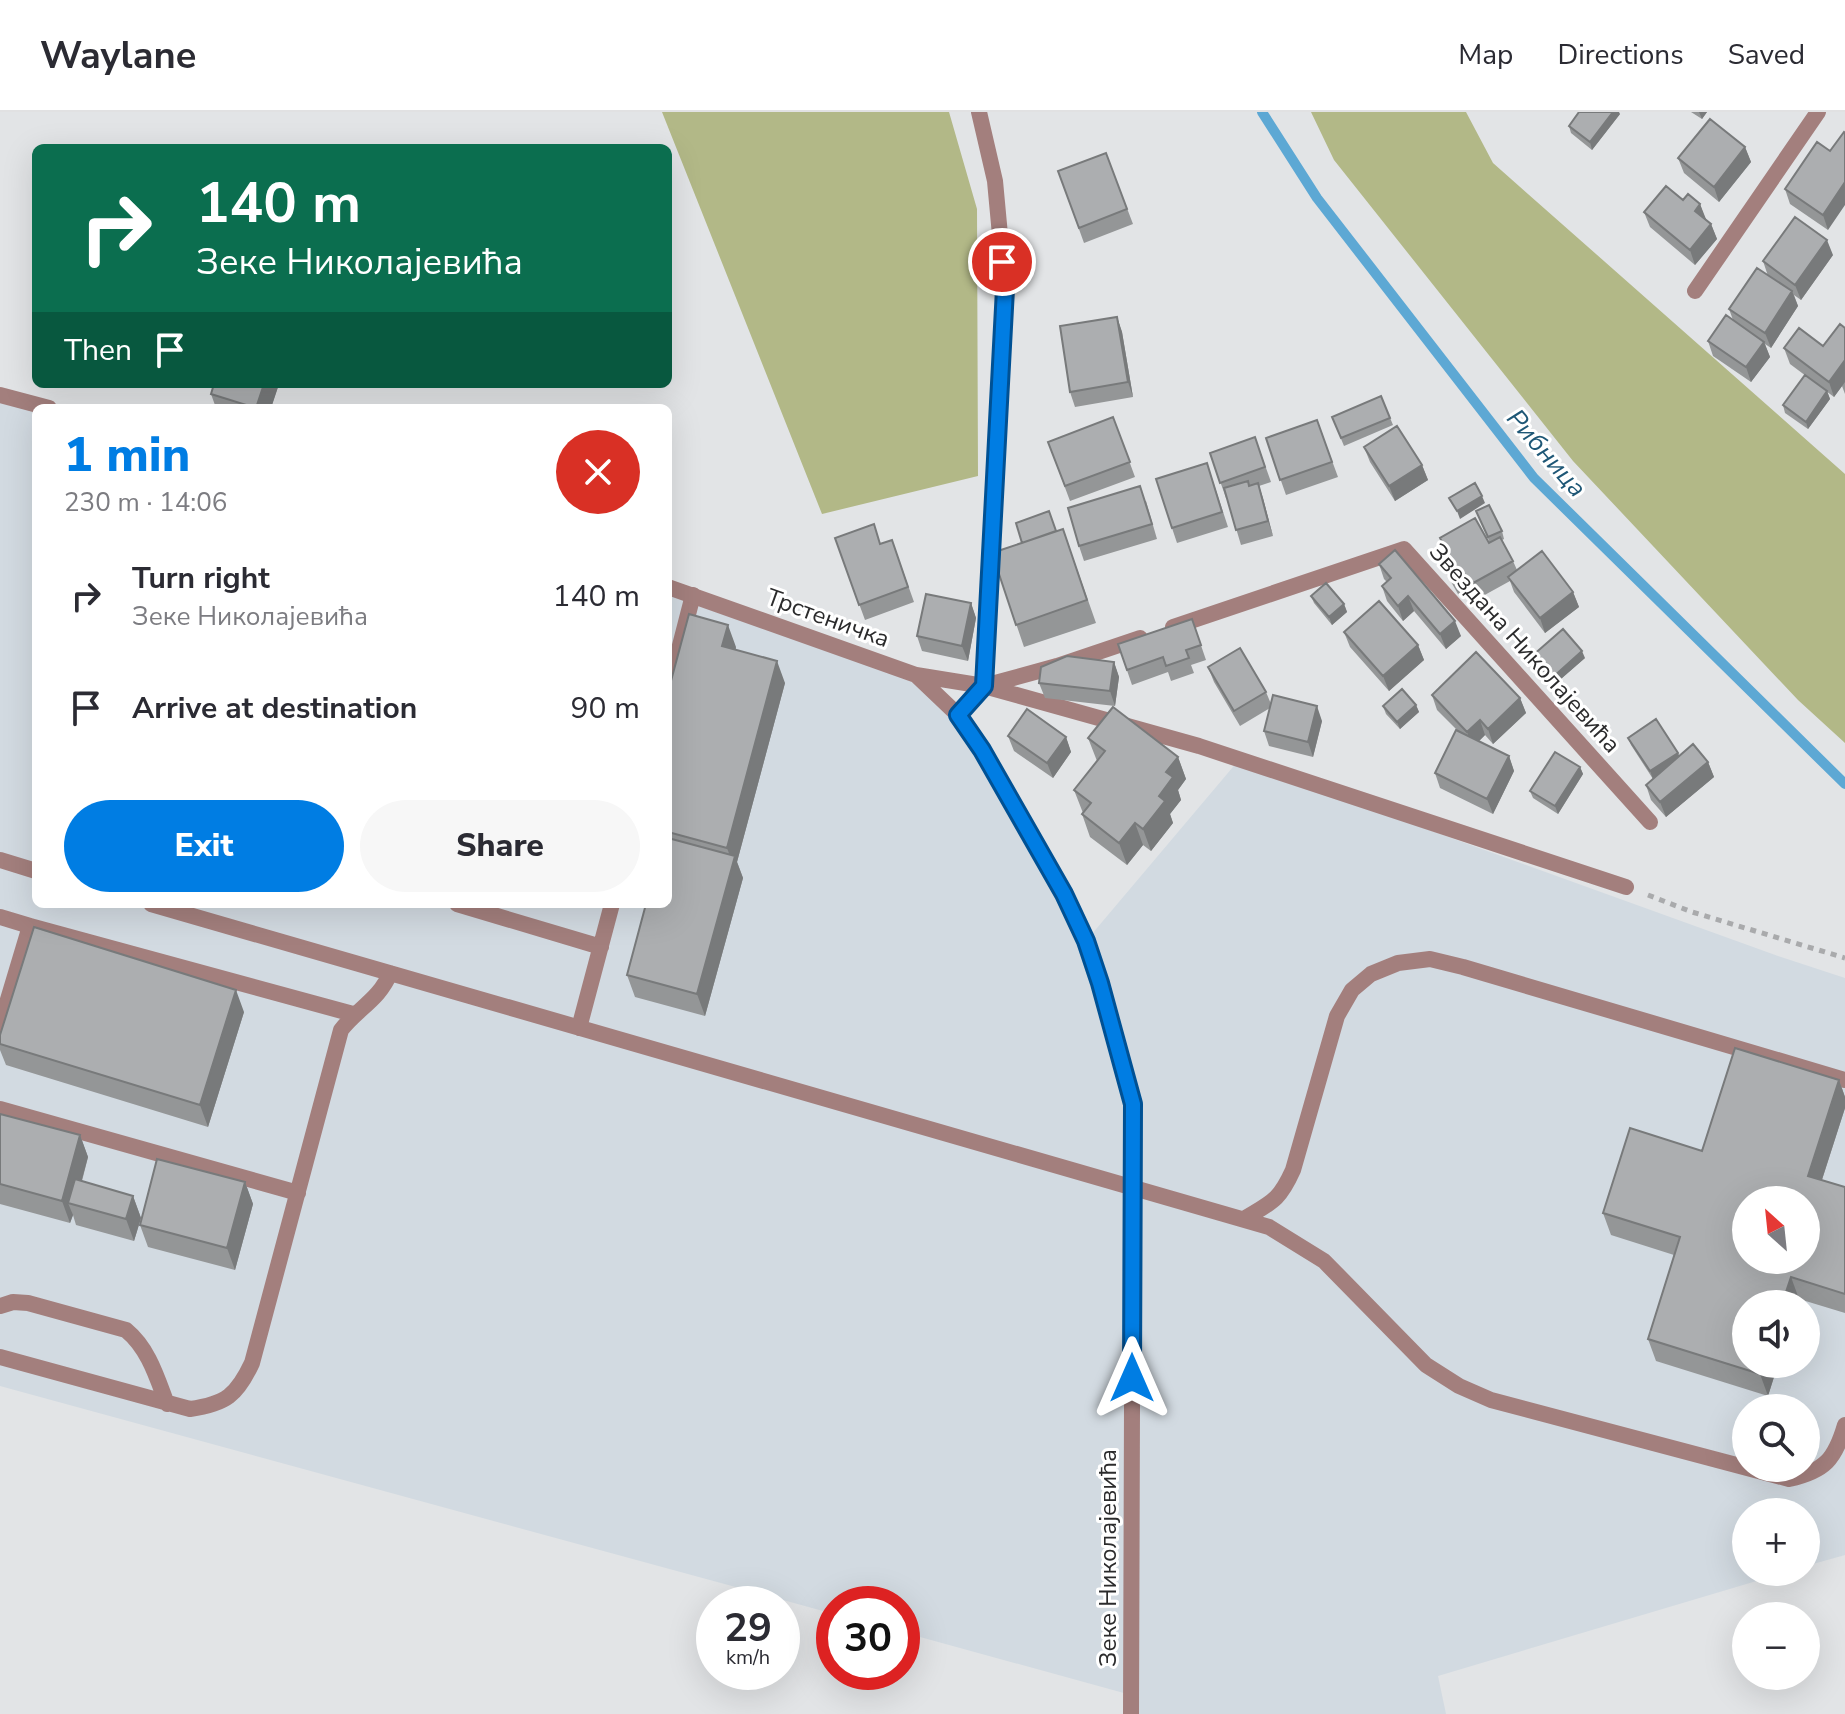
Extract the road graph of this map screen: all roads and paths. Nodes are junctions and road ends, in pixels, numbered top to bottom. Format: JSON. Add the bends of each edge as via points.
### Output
{"nodes":[{"id":1,"x":979,"y":112,"type":"edge"},
{"id":2,"x":1818,"y":112,"type":"edge"},
{"id":3,"x":1695,"y":291,"type":"dead end"},
{"id":4,"x":2,"y":401,"type":"edge"},
{"id":5,"x":32,"y":405,"type":"edge"},
{"id":6,"x":672,"y":588,"type":"edge"},
{"id":7,"x":693,"y":595,"type":"junction"},
{"id":8,"x":674,"y":649,"type":"edge"},
{"id":9,"x":916,"y":675,"type":"junction"},
{"id":10,"x":984,"y":686,"type":"junction"},
{"id":11,"x":958,"y":715,"type":"junction"},
{"id":12,"x":1650,"y":822,"type":"dead end"},
{"id":13,"x":0,"y":860,"type":"edge"},
{"id":14,"x":32,"y":870,"type":"edge"},
{"id":15,"x":1626,"y":887,"type":"joint"},
{"id":16,"x":165,"y":908,"type":"edge"},
{"id":17,"x":470,"y":908,"type":"edge"},
{"id":18,"x":611,"y":908,"type":"edge"},
{"id":19,"x":0,"y":917,"type":"edge"},
{"id":20,"x":30,"y":926,"type":"junction"},
{"id":21,"x":601,"y":947,"type":"junction"},
{"id":22,"x":1845,"y":958,"type":"edge"},
{"id":23,"x":390,"y":973,"type":"junction"},
{"id":24,"x":353,"y":1014,"type":"junction"},
{"id":25,"x":0,"y":1026,"type":"edge"},
{"id":26,"x":579,"y":1028,"type":"junction"},
{"id":27,"x":1845,"y":1080,"type":"edge"},
{"id":28,"x":0,"y":1109,"type":"edge"},
{"id":29,"x":1133,"y":1188,"type":"junction"},
{"id":30,"x":298,"y":1193,"type":"junction"},
{"id":31,"x":1244,"y":1219,"type":"junction"},
{"id":32,"x":0,"y":1306,"type":"edge"},
{"id":33,"x":0,"y":1357,"type":"edge"},
{"id":34,"x":167,"y":1404,"type":"junction"},
{"id":35,"x":1845,"y":1425,"type":"edge"},
{"id":36,"x":1131,"y":1714,"type":"edge"}],
"edges":[{"from":1,"to":10,"type":"street","via":[[995,181],[1005,289]]},
{"from":2,"to":3,"type":"street"},
{"from":4,"to":5,"type":"street"},
{"from":6,"to":7,"type":"street","name":"Трстеничка"},
{"from":7,"to":8,"type":"street"},
{"from":7,"to":9,"type":"street","name":"Трстеничка"},
{"from":9,"to":10,"type":"street","name":"Звездана Николајевића"},
{"from":9,"to":11,"type":"street","name":"Трстеничка"},
{"from":10,"to":11,"type":"street"},
{"from":10,"to":12,"type":"street","name":"Звездана Николајевића","via":[[1404,549]]},
{"from":10,"to":15,"type":"street","name":"Звездана Николајевића","via":[[1199,746]]},
{"from":11,"to":29,"type":"street","name":"Зеке Николајевића","via":[[1064,894],[1086,941],[1133,1104]]},
{"from":13,"to":14,"type":"street"},
{"from":15,"to":22,"type":"path"},
{"from":16,"to":23,"type":"street"},
{"from":17,"to":21,"type":"street"},
{"from":18,"to":21,"type":"street"},
{"from":19,"to":20,"type":"street"},
{"from":20,"to":24,"type":"street"},
{"from":20,"to":25,"type":"street"},
{"from":21,"to":26,"type":"street"},
{"from":23,"to":24,"type":"street","via":[[377,997]]},
{"from":23,"to":26,"type":"street"},
{"from":24,"to":30,"type":"street","via":[[341,1030]]},
{"from":26,"to":29,"type":"street"},
{"from":27,"to":31,"type":"street","via":[[1463,967],[1430,959],[1398,963],[1371,974],[1352,990],[1337,1016],[1285,1187],[1273,1203]]},
{"from":28,"to":30,"type":"street"},
{"from":29,"to":31,"type":"street"},
{"from":29,"to":36,"type":"street","name":"Зеке Николајевића"},
{"from":30,"to":34,"type":"street","via":[[243,1383],[212,1406]]},
{"from":31,"to":35,"type":"street","via":[[1269,1227],[1324,1261],[1426,1365],[1491,1400],[1789,1479],[1811,1474],[1829,1462]]},
{"from":32,"to":34,"type":"street","via":[[28,1303],[126,1330],[147,1355]]},
{"from":33,"to":34,"type":"street"}]}
